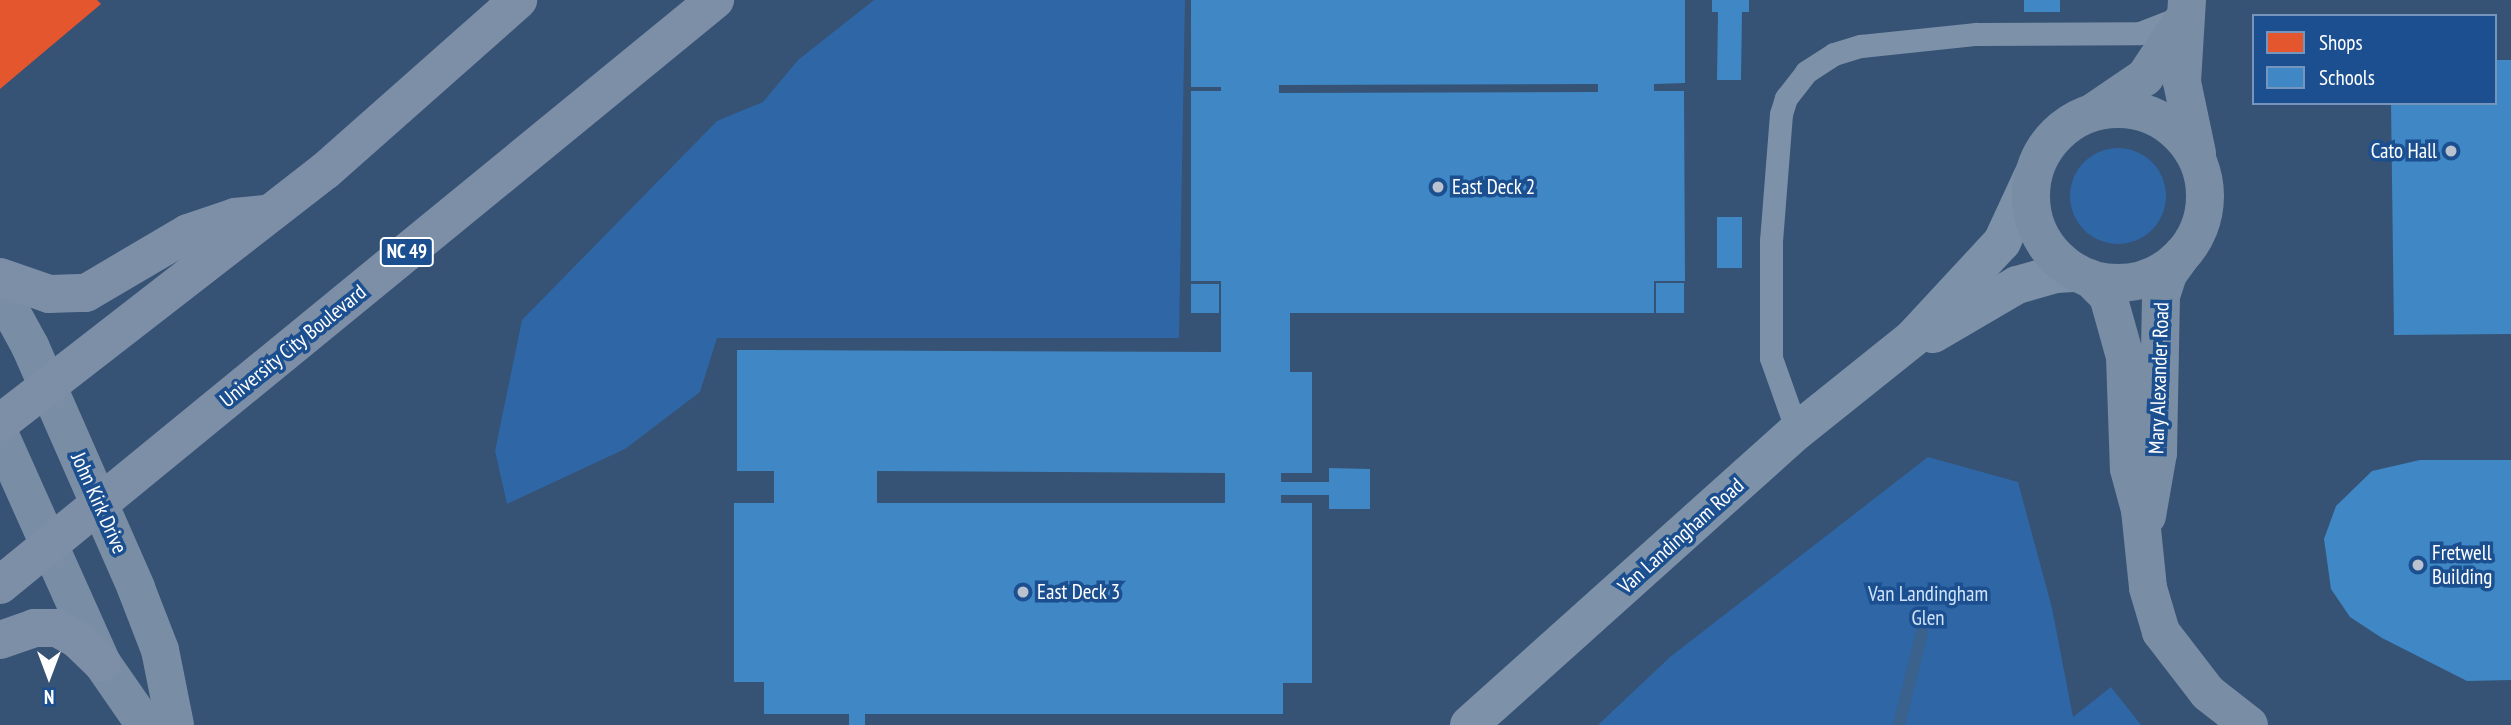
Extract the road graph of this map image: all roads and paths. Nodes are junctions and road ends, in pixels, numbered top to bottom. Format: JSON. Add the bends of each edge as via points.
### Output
{"nodes":[{"id":1,"x":518,"y":0,"type":"edge"},
{"id":2,"x":715,"y":0,"type":"edge"},
{"id":3,"x":2185,"y":8,"type":"edge"},
{"id":4,"x":2087,"y":114,"type":"junction"},
{"id":5,"x":2202,"y":172,"type":"junction"},
{"id":6,"x":2032,"y":177,"type":"junction"},
{"id":7,"x":270,"y":213,"type":"junction"},
{"id":8,"x":2183,"y":254,"type":"junction"},
{"id":9,"x":0,"y":276,"type":"edge"},
{"id":10,"x":2084,"y":276,"type":"junction"},
{"id":11,"x":0,"y":290,"type":"edge"},
{"id":12,"x":1896,"y":353,"type":"junction"},
{"id":13,"x":48,"y":386,"type":"junction"},
{"id":14,"x":0,"y":423,"type":"edge"},
{"id":15,"x":1797,"y":431,"type":"junction"},
{"id":16,"x":0,"y":435,"type":"edge"},
{"id":17,"x":99,"y":504,"type":"junction"},
{"id":18,"x":51,"y":543,"type":"junction"},
{"id":19,"x":2145,"y":550,"type":"junction"},
{"id":20,"x":0,"y":585,"type":"edge"},
{"id":21,"x":0,"y":640,"type":"edge"},
{"id":22,"x":102,"y":663,"type":"junction"},
{"id":23,"x":145,"y":725,"type":"edge"},
{"id":24,"x":175,"y":725,"type":"edge"},
{"id":25,"x":1469,"y":725,"type":"edge"},
{"id":26,"x":2249,"y":725,"type":"edge"}],
"edges":[{"from":1,"to":7,"type":"main road"},
{"from":2,"to":17,"type":"main road","name":"University City Boulevard","number":"NC 49"},
{"from":3,"to":4,"type":"street","name":"Mary Alexander Road","via":[[2174,39],[2145,77],[2112,103]]},
{"from":3,"to":5,"type":"street","name":"Mary Alexander Road","via":[[2184,105]]},
{"from":3,"to":15,"type":"lane","via":[[2163,28],[2140,33],[1976,34],[1861,46],[1834,54],[1806,72],[1786,98],[1781,114],[1771,240],[1771,358]]},
{"from":4,"to":5,"type":"street","name":"Mary Alexander Road","via":[[2129,110],[2157,118],[2189,146]]},
{"from":4,"to":6,"type":"street","name":"Mary Alexander Road","via":[[2051,139]]},
{"from":5,"to":8,"type":"street","name":"Mary Alexander Road","via":[[2203,215]]},
{"from":6,"to":10,"type":"street","name":"Mary Alexander Road","via":[[2031,205],[2039,233],[2054,256]]},
{"from":6,"to":12,"type":"street","name":"Van Landingham Road","via":[[2012,226],[1992,256]]},
{"from":7,"to":9,"type":"main road","via":[[235,217],[188,233],[86,293],[49,294]]},
{"from":7,"to":13,"type":"main road"},
{"from":8,"to":10,"type":"street","name":"Mary Alexander Road","via":[[2160,272],[2134,281]]},
{"from":8,"to":19,"type":"street","name":"Mary Alexander Road","via":[[2168,274],[2161,296],[2158,453]]},
{"from":10,"to":12,"type":"street","name":"Van Landingham Road","via":[[2056,274],[2017,285]]},
{"from":10,"to":19,"type":"street","name":"Mary Alexander Road","via":[[2108,296],[2125,357],[2129,469]]},
{"from":11,"to":13,"type":"street","name":"John Kirk Drive"},
{"from":12,"to":15,"type":"street","name":"Van Landingham Road"},
{"from":13,"to":14,"type":"main road"},
{"from":13,"to":17,"type":"street","name":"John Kirk Drive"},
{"from":15,"to":25,"type":"street","name":"Van Landingham Road"},
{"from":16,"to":18,"type":"street"},
{"from":17,"to":18,"type":"main road","name":"University City Boulevard","number":"NC 49"},
{"from":17,"to":24,"type":"street","name":"John Kirk Drive","via":[[160,650]]},
{"from":18,"to":20,"type":"main road","name":"University City Boulevard","number":"NC 49"},
{"from":18,"to":22,"type":"street"},
{"from":19,"to":26,"type":"street","name":"Mary Alexander Road","via":[[2148,587],[2161,632],[2208,693]]},
{"from":21,"to":22,"type":"main road","via":[[34,628],[57,628],[77,639]]},
{"from":22,"to":23,"type":"street"}]}
